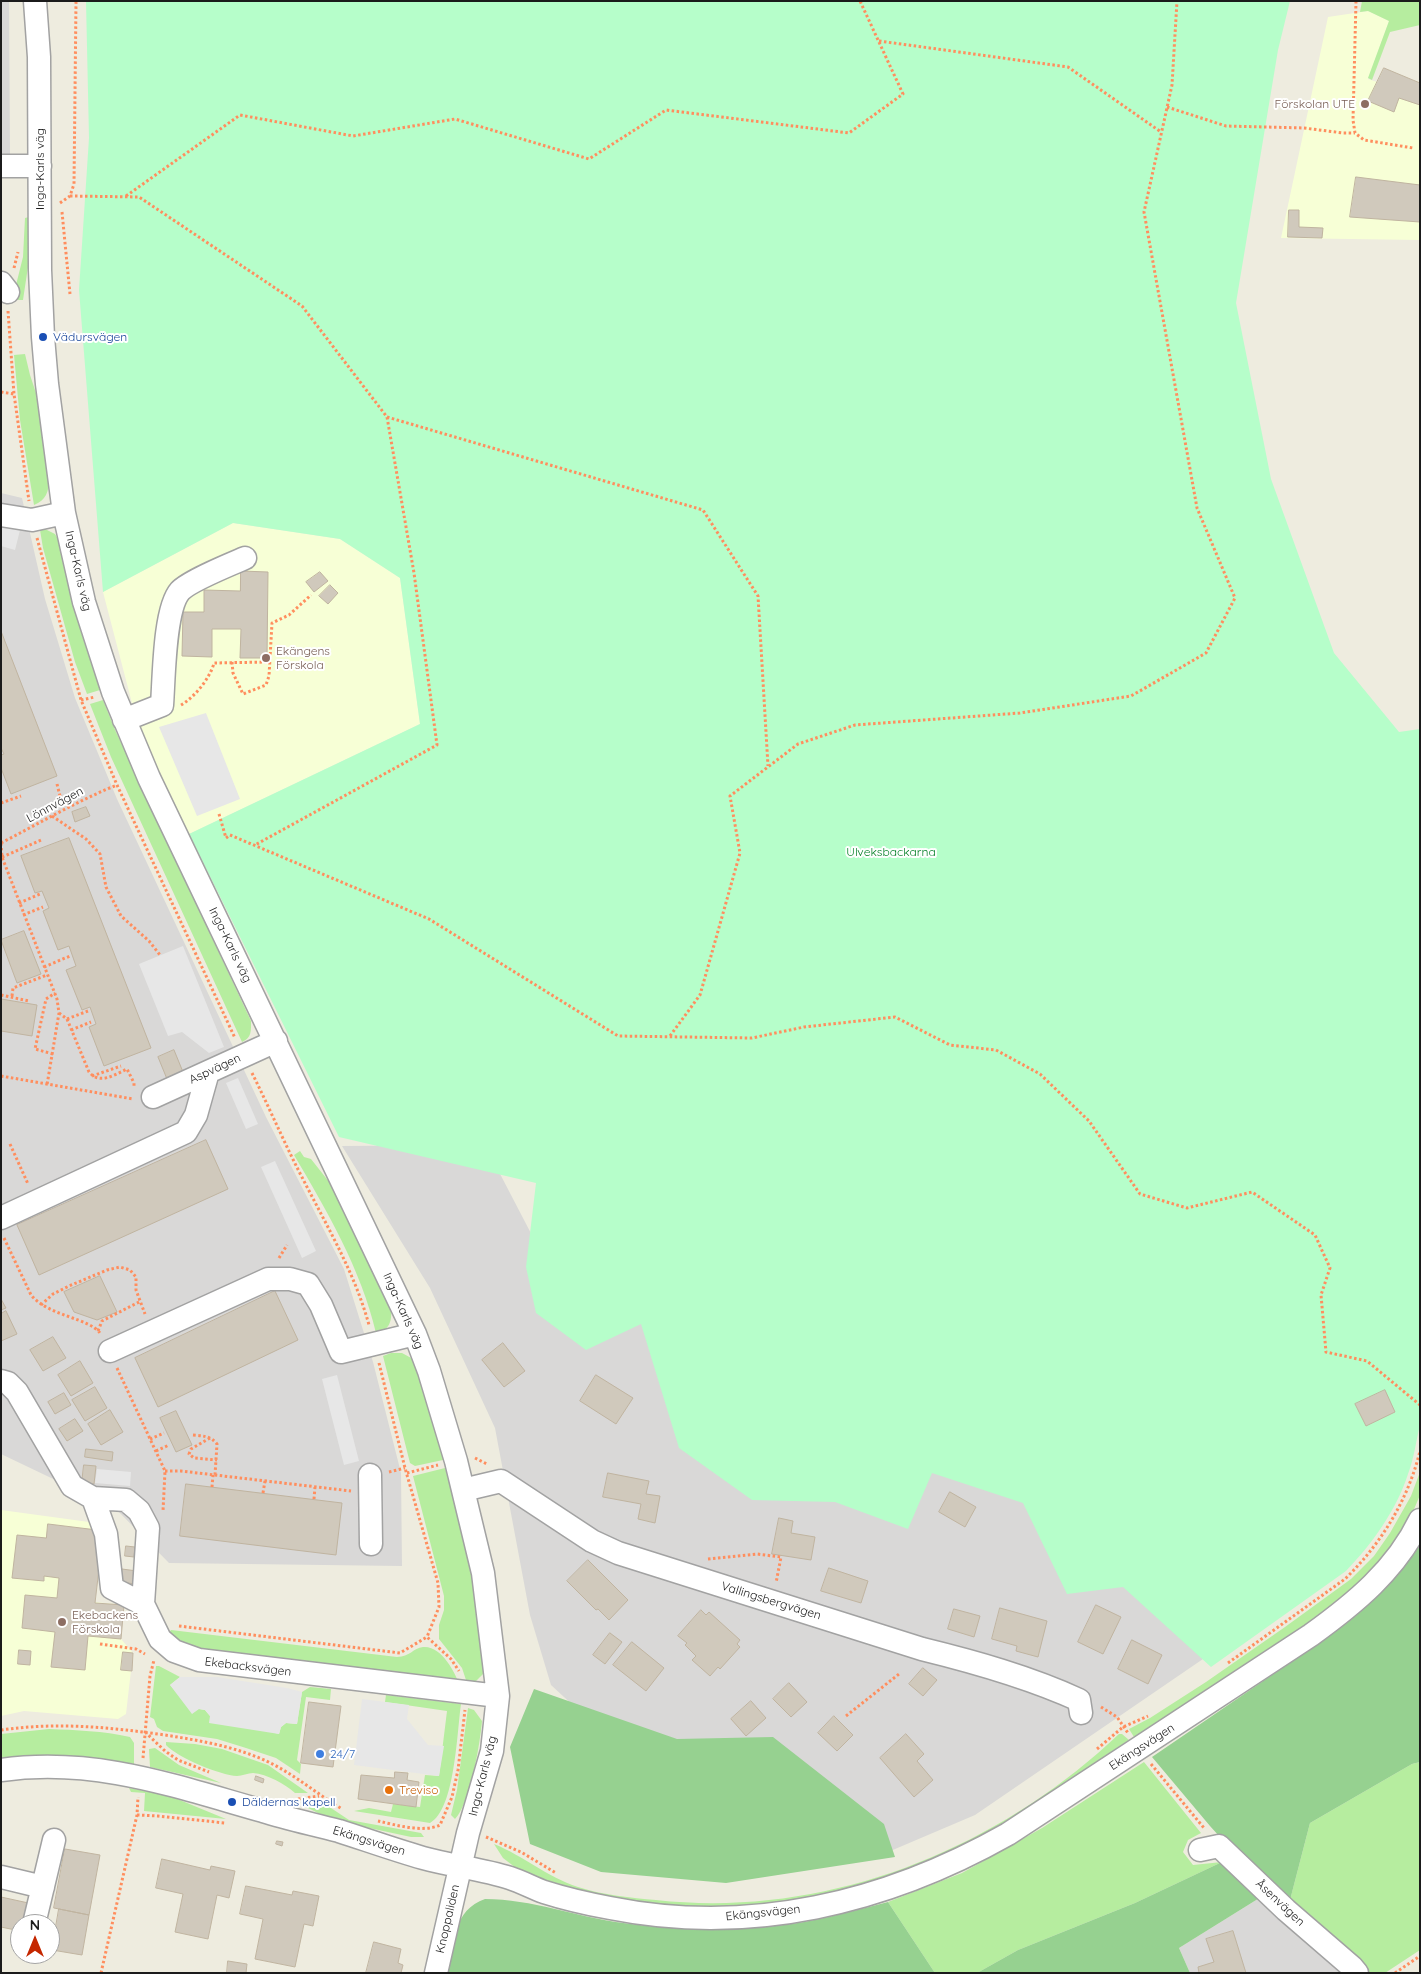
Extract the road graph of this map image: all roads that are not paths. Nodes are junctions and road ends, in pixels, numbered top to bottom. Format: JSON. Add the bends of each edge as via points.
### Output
{"nodes":[{"id":1,"x":35,"y":1,"type":"edge"},
{"id":2,"x":1,"y":166,"type":"edge"},
{"id":3,"x":40,"y":166,"type":"junction"},
{"id":4,"x":64,"y":513,"type":"junction"},
{"id":5,"x":1,"y":516,"type":"edge"},
{"id":6,"x":245,"y":558,"type":"dead end"},
{"id":7,"x":124,"y":720,"type":"junction"},
{"id":8,"x":276,"y":1041,"type":"junction"},
{"id":9,"x":208,"y":1072,"type":"junction"},
{"id":10,"x":143,"y":1098,"type":"road end"},
{"id":11,"x":1,"y":1218,"type":"edge"},
{"id":12,"x":415,"y":1334,"type":"junction"},
{"id":13,"x":110,"y":1351,"type":"road end"},
{"id":14,"x":1,"y":1381,"type":"edge"},
{"id":15,"x":370,"y":1484,"type":"road end"},
{"id":16,"x":463,"y":1490,"type":"junction"},
{"id":17,"x":93,"y":1498,"type":"junction"},
{"id":18,"x":1420,"y":1520,"type":"edge"},
{"id":19,"x":371,"y":1544,"type":"dead end"},
{"id":20,"x":144,"y":1604,"type":"junction"},
{"id":21,"x":498,"y":1696,"type":"junction"},
{"id":22,"x":1080,"y":1706,"type":"road end"},
{"id":23,"x":1,"y":1770,"type":"edge"},
{"id":24,"x":54,"y":1840,"type":"dead end"},
{"id":25,"x":1210,"y":1848,"type":"road end"},
{"id":26,"x":460,"y":1865,"type":"junction"},
{"id":27,"x":1,"y":1878,"type":"edge"},
{"id":28,"x":43,"y":1888,"type":"junction"},
{"id":29,"x":36,"y":1914,"type":"edge"},
{"id":30,"x":436,"y":1973,"type":"edge"},
{"id":31,"x":1356,"y":1973,"type":"edge"}],
"edges":[{"from":1,"to":3,"type":"street","name":"Inga-Karls väg"},
{"from":2,"to":3,"type":"street"},
{"from":3,"to":4,"type":"street","name":"Inga-Karls väg","via":[[44,356]]},
{"from":4,"to":5,"type":"street","via":[[32,520]]},
{"from":4,"to":7,"type":"street","name":"Inga-Karls väg","via":[[84,602]]},
{"from":6,"to":7,"type":"street","via":[[181,590],[174,600],[169,621],[166,709]]},
{"from":7,"to":8,"type":"street","name":"Inga-Karls väg"},
{"from":8,"to":9,"type":"street","name":"Aspvägen"},
{"from":8,"to":12,"type":"street","name":"Inga-Karls väg"},
{"from":9,"to":10,"type":"street","name":"Aspvägen"},
{"from":9,"to":11,"type":"street","via":[[196,1115],[186,1132]]},
{"from":12,"to":13,"type":"street","via":[[341,1352],[321,1305],[308,1284],[290,1279],[268,1279]]},
{"from":12,"to":16,"type":"street","name":"Inga-Karls väg"},
{"from":14,"to":17,"type":"street","via":[[17,1392],[72,1486]]},
{"from":15,"to":19,"type":"street"},
{"from":16,"to":21,"type":"street","name":"Inga-Karls väg","via":[[483,1574]]},
{"from":16,"to":22,"type":"street","name":"Vallingsbergvägen","via":[[502,1481],[592,1541],[618,1553],[922,1649],[1019,1676],[1049,1686]]},
{"from":17,"to":20,"type":"street","via":[[106,1534],[112,1588]]},
{"from":17,"to":20,"type":"street","via":[[126,1500],[139,1511],[148,1528]]},
{"from":18,"to":26,"type":"street","name":"Ekängsvägen","via":[[1394,1560],[1368,1591],[1311,1635],[1008,1834],[970,1856],[882,1891],[828,1905],[760,1916],[716,1918],[646,1914],[543,1892],[512,1879]]},
{"from":20,"to":21,"type":"street","name":"Ekebacksvägen","via":[[160,1639],[174,1651],[199,1660]]},
{"from":21,"to":26,"type":"street","name":"Inga-Karls väg","via":[[492,1751]]},
{"from":23,"to":26,"type":"street","name":"Ekängsvägen","via":[[58,1767],[105,1770],[163,1782],[424,1858]]},
{"from":24,"to":28,"type":"street"},
{"from":25,"to":31,"type":"street","name":"Åsenvägen","via":[[1352,1966]]},
{"from":26,"to":30,"type":"street","name":"Knoppaliden"},
{"from":27,"to":28,"type":"street"},
{"from":28,"to":29,"type":"street"}]}
